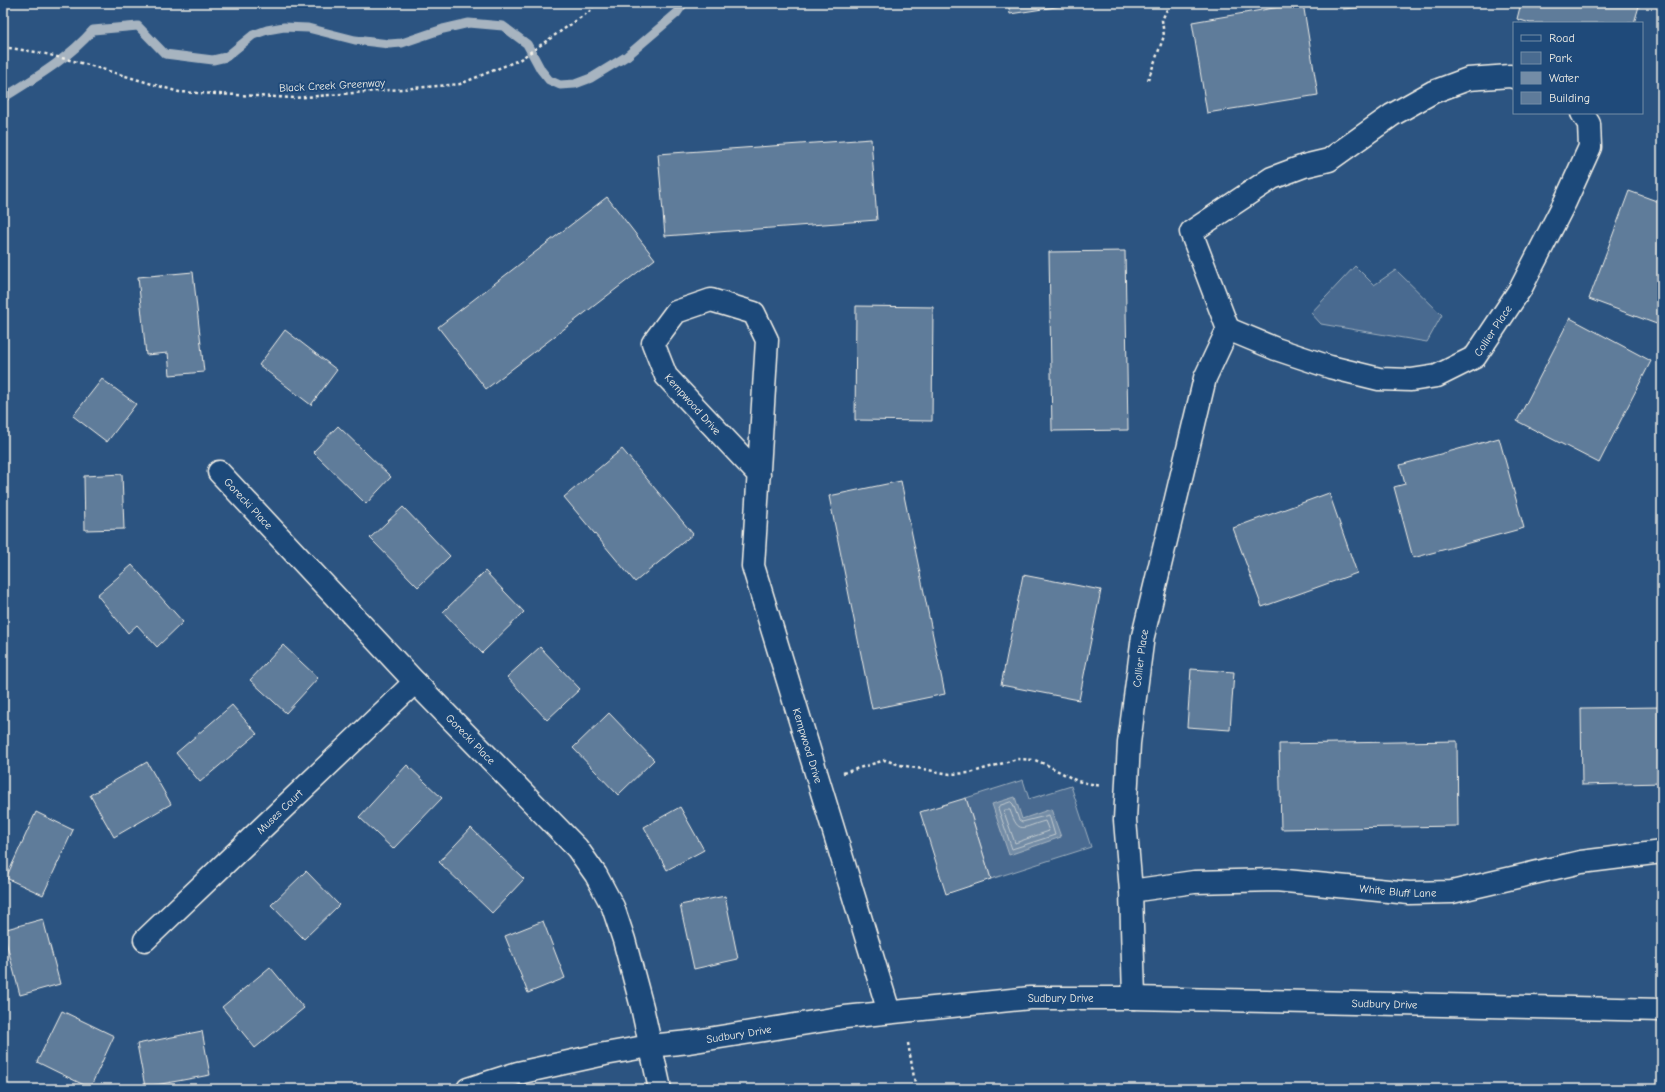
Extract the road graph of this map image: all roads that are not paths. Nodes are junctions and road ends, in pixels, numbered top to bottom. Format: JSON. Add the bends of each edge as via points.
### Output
{"nodes":[{"id":1,"x":1513,"y":78,"type":"edge"},
{"id":2,"x":1583,"y":114,"type":"edge"},
{"id":3,"x":1228,"y":329,"type":"junction"},
{"id":4,"x":219,"y":472,"type":"dead end"},
{"id":5,"x":759,"y":474,"type":"junction"},
{"id":6,"x":415,"y":682,"type":"junction"},
{"id":7,"x":1662,"y":852,"type":"edge"},
{"id":8,"x":1131,"y":891,"type":"junction"},
{"id":9,"x":145,"y":940,"type":"dead end"},
{"id":10,"x":1134,"y":998,"type":"junction"},
{"id":11,"x":1662,"y":1010,"type":"edge"},
{"id":12,"x":889,"y":1012,"type":"junction"},
{"id":13,"x":650,"y":1046,"type":"junction"},
{"id":14,"x":468,"y":1089,"type":"edge"},
{"id":15,"x":660,"y":1089,"type":"edge"}],
"edges":[{"from":1,"to":3,"type":"street","via":[[1468,79],[1433,92],[1392,115],[1329,160],[1272,178],[1191,232]]},
{"from":2,"to":3,"type":"street","name":"Collier Place","via":[[1589,124],[1590,147],[1521,288],[1475,357],[1437,376],[1411,380],[1380,379],[1330,367]]},
{"from":3,"to":8,"type":"street","name":"Collier Place","via":[[1205,378],[1144,636],[1129,743],[1125,820]]},
{"from":4,"to":6,"type":"street","name":"Gorecki Place"},
{"from":5,"to":5,"type":"street","name":"Kempwood Drive","via":[[767,340],[754,313],[711,300],[676,312],[653,343],[666,376]]},
{"from":5,"to":12,"type":"street","name":"Kempwood Drive","via":[[753,566]]},
{"from":6,"to":9,"type":"street","name":"Muses Court"},
{"from":6,"to":13,"type":"street","name":"Gorecki Place","via":[[577,848],[596,875],[613,906],[624,940]]},
{"from":7,"to":8,"type":"street","name":"White Bluff Lane","via":[[1581,862],[1452,892],[1409,893],[1276,880],[1194,882]]},
{"from":8,"to":10,"type":"street","name":"Collier Place"},
{"from":10,"to":11,"type":"street","name":"Sudbury Drive"},
{"from":10,"to":12,"type":"street","name":"Sudbury Drive","via":[[1030,998]]},
{"from":12,"to":13,"type":"street","name":"Sudbury Drive"},
{"from":13,"to":14,"type":"street","name":"Sudbury Drive","via":[[518,1074]]},
{"from":13,"to":15,"type":"street","name":"Gorecki Place"}]}
